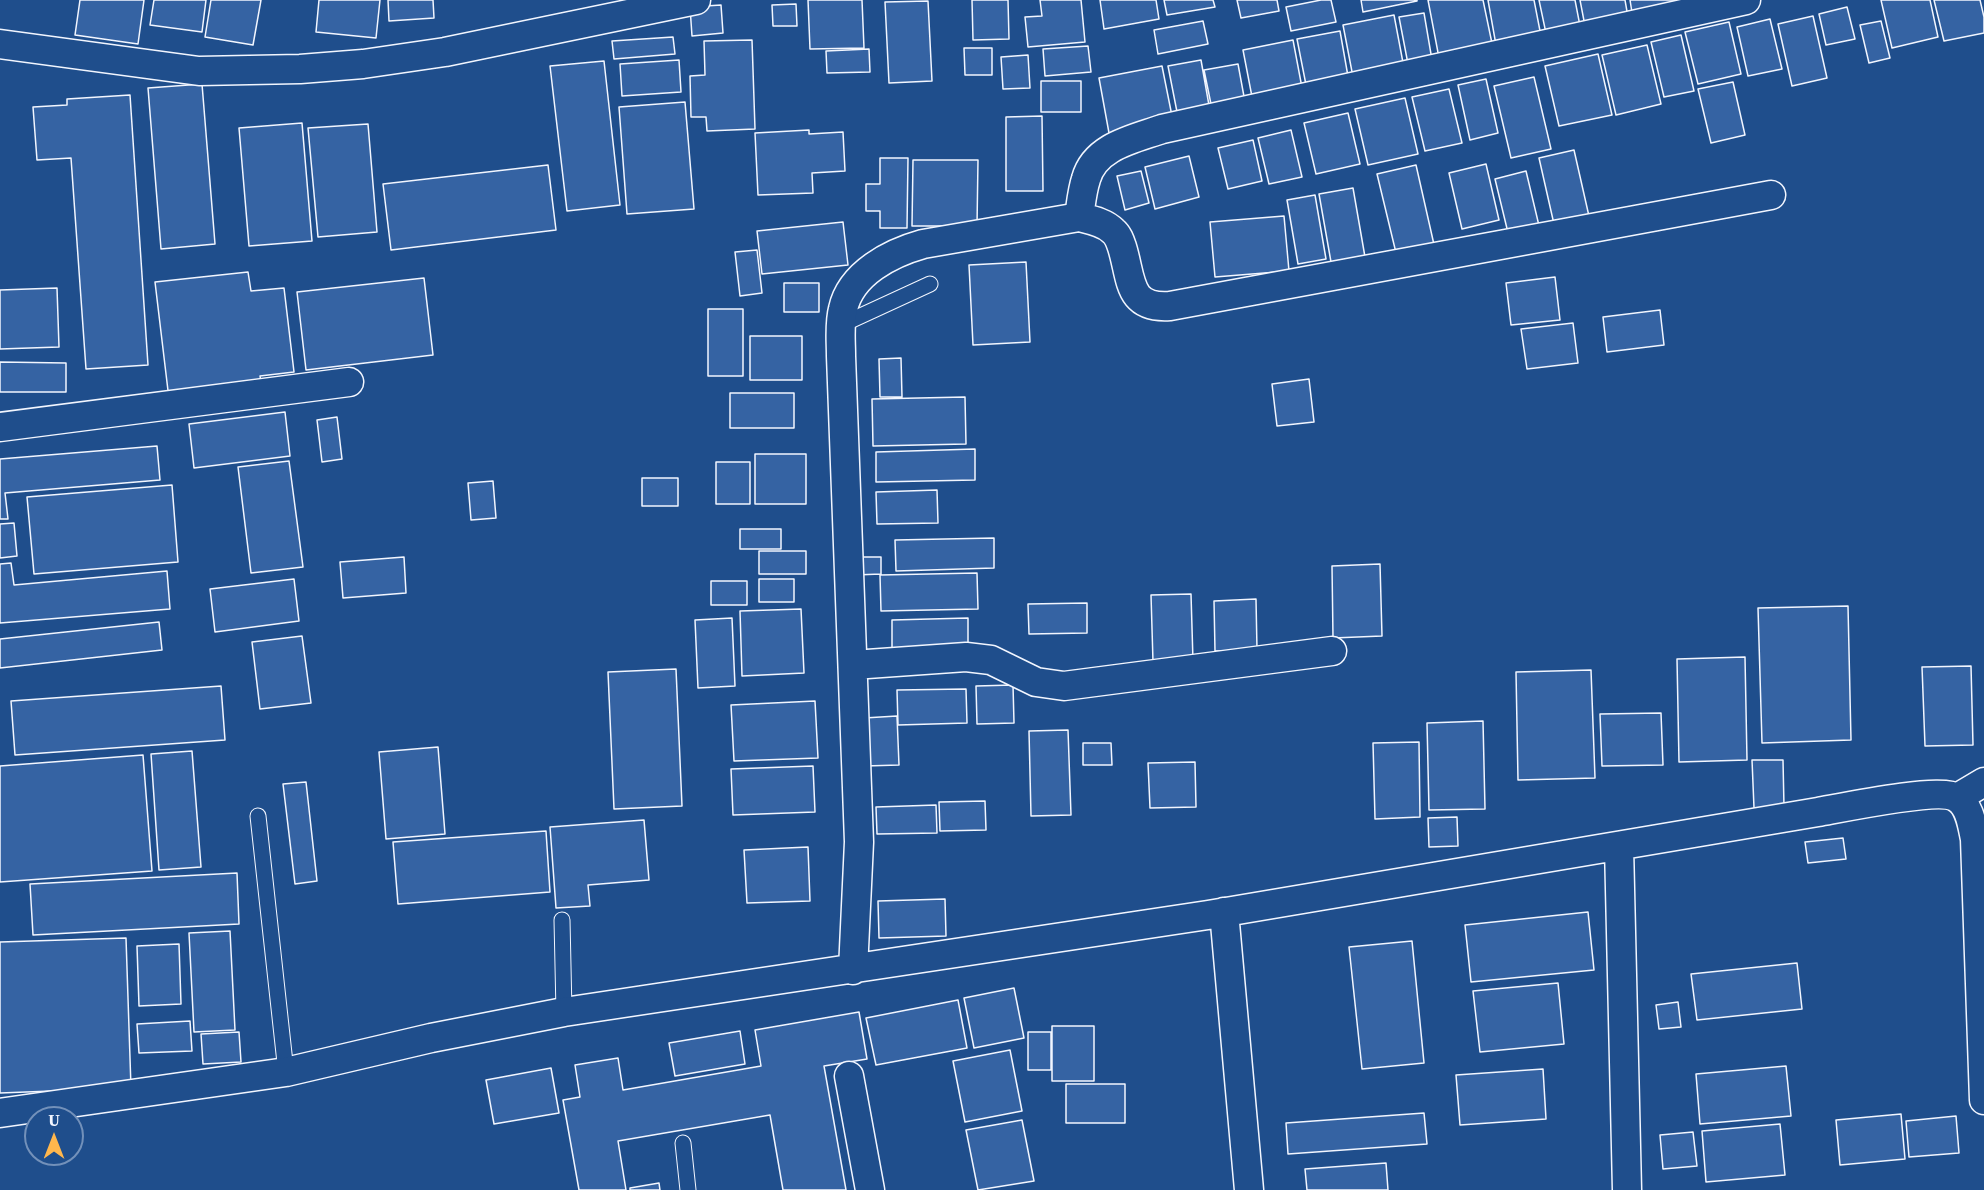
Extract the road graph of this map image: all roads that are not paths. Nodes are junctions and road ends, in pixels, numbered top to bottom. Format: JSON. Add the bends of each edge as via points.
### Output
{"nodes":[{"id":1,"x":696,"y":0,"type":"edge"},
{"id":2,"x":1746,"y":0,"type":"edge"},
{"id":3,"x":0,"y":44,"type":"edge"},
{"id":4,"x":1771,"y":195,"type":"dead end"},
{"id":5,"x":1079,"y":217,"type":"junction"},
{"id":6,"x":930,"y":284,"type":"dead end"},
{"id":7,"x":841,"y":326,"type":"junction"},
{"id":8,"x":349,"y":382,"type":"dead end"},
{"id":9,"x":0,"y":427,"type":"edge"},
{"id":10,"x":1332,"y":651,"type":"dead end"},
{"id":11,"x":853,"y":665,"type":"junction"},
{"id":12,"x":1984,"y":782,"type":"edge"},
{"id":13,"x":1957,"y":798,"type":"junction"},
{"id":14,"x":258,"y":816,"type":"dead end"},
{"id":15,"x":1619,"y":846,"type":"junction"},
{"id":16,"x":1224,"y":912,"type":"junction"},
{"id":17,"x":562,"y":920,"type":"dead end"},
{"id":18,"x":853,"y":970,"type":"junction"},
{"id":19,"x":564,"y":1012,"type":"junction"},
{"id":20,"x":1982,"y":1022,"type":"edge"},
{"id":21,"x":286,"y":1072,"type":"junction"},
{"id":22,"x":849,"y":1076,"type":"dead end"},
{"id":23,"x":1984,"y":1100,"type":"edge"},
{"id":24,"x":0,"y":1113,"type":"edge"},
{"id":25,"x":683,"y":1143,"type":"dead end"},
{"id":26,"x":688,"y":1190,"type":"edge"},
{"id":27,"x":870,"y":1190,"type":"edge"},
{"id":28,"x":1249,"y":1190,"type":"edge"},
{"id":29,"x":1627,"y":1190,"type":"edge"}],
"edges":[{"from":1,"to":3,"type":"street","via":[[444,51],[300,69],[200,71]]},
{"from":2,"to":5,"type":"street","via":[[1162,129],[1117,144],[1103,153],[1086,177]]},
{"from":4,"to":5,"type":"street","via":[[1156,307],[1140,300],[1132,288],[1113,230]]},
{"from":5,"to":7,"type":"street","via":[[951,238],[887,258],[865,273],[852,290],[843,308]]},
{"from":6,"to":7,"type":"lane"},
{"from":7,"to":11,"type":"street"},
{"from":8,"to":9,"type":"street"},
{"from":10,"to":11,"type":"street","via":[[1064,686],[1036,682],[990,660],[966,657]]},
{"from":11,"to":18,"type":"street","via":[[859,843]]},
{"from":12,"to":13,"type":"street"},
{"from":13,"to":15,"type":"street","via":[[1911,797]]},
{"from":13,"to":20,"type":"street","via":[[1966,809],[1975,839]]},
{"from":14,"to":21,"type":"lane"},
{"from":15,"to":16,"type":"street"},
{"from":15,"to":29,"type":"street"},
{"from":16,"to":18,"type":"street"},
{"from":16,"to":28,"type":"street"},
{"from":17,"to":19,"type":"lane"},
{"from":18,"to":19,"type":"street"},
{"from":19,"to":21,"type":"street"},
{"from":20,"to":23,"type":"street"},
{"from":21,"to":24,"type":"street"},
{"from":22,"to":27,"type":"street"},
{"from":25,"to":26,"type":"lane"}]}
